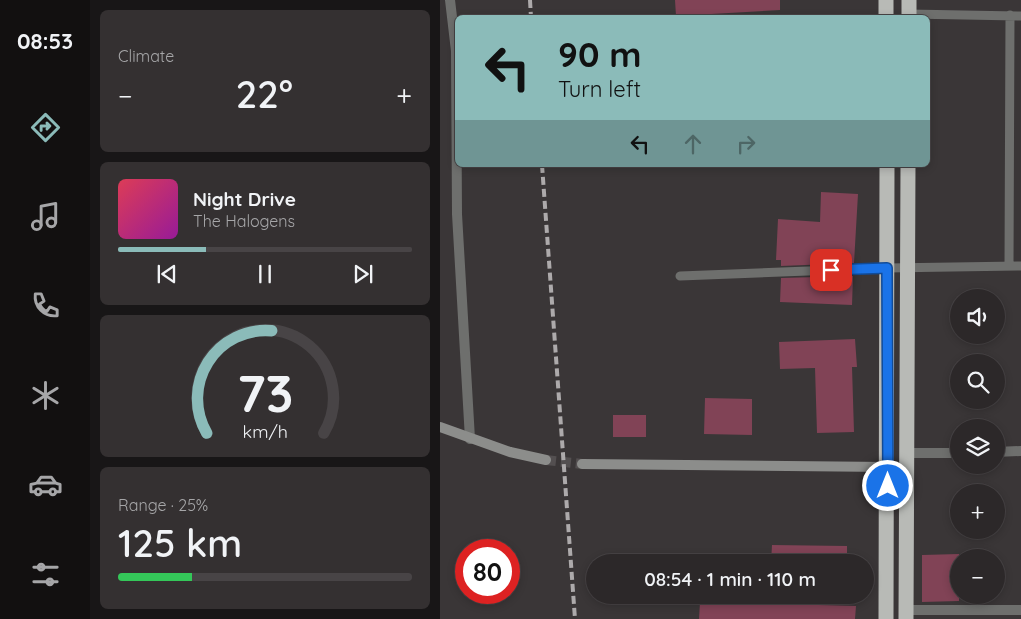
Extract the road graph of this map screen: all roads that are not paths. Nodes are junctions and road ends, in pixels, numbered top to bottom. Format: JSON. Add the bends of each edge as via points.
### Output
{"nodes":[{"id":1,"x":450,"y":0,"type":"edge"},
{"id":2,"x":886,"y":0,"type":"edge"},
{"id":3,"x":909,"y":10,"type":"edge"},
{"id":4,"x":886,"y":15,"type":"edge"},
{"id":5,"x":1010,"y":15,"type":"junction"},
{"id":6,"x":1021,"y":16,"type":"edge"},
{"id":7,"x":455,"y":42,"type":"edge"},
{"id":8,"x":457,"y":167,"type":"edge"},
{"id":9,"x":887,"y":167,"type":"edge"},
{"id":10,"x":908,"y":167,"type":"edge"},
{"id":11,"x":1009,"y":266,"type":"junction"},
{"id":12,"x":1021,"y":266,"type":"edge"},
{"id":13,"x":909,"y":267,"type":"junction"},
{"id":14,"x":887,"y":268,"type":"junction"},
{"id":15,"x":680,"y":276,"type":"dead end"},
{"id":16,"x":440,"y":426,"type":"edge"},
{"id":17,"x":470,"y":439,"type":"junction"},
{"id":18,"x":1021,"y":451,"type":"edge"},
{"id":19,"x":1005,"y":452,"type":"edge"},
{"id":20,"x":906,"y":453,"type":"junction"},
{"id":21,"x":950,"y":453,"type":"edge"},
{"id":22,"x":546,"y":460,"type":"tunnel mouth"},
{"id":23,"x":582,"y":464,"type":"tunnel mouth"},
{"id":24,"x":888,"y":467,"type":"junction"},
{"id":25,"x":1021,"y":610,"type":"edge"},
{"id":26,"x":906,"y":615,"type":"edge"},
{"id":27,"x":886,"y":619,"type":"edge"}],
"edges":[{"from":1,"to":7,"type":"street"},
{"from":2,"to":4,"type":"highway"},
{"from":3,"to":5,"type":"lane"},
{"from":5,"to":6,"type":"lane"},
{"from":5,"to":11,"type":"lane"},
{"from":8,"to":17,"type":"street"},
{"from":9,"to":14,"type":"highway"},
{"from":10,"to":13,"type":"highway"},
{"from":11,"to":12,"type":"lane"},
{"from":11,"to":13,"type":"lane"},
{"from":13,"to":14,"type":"lane"},
{"from":13,"to":20,"type":"highway"},
{"from":14,"to":15,"type":"lane"},
{"from":14,"to":24,"type":"highway"},
{"from":16,"to":17,"type":"main road"},
{"from":17,"to":22,"type":"main road"},
{"from":18,"to":19,"type":"street"},
{"from":20,"to":21,"type":"street"},
{"from":20,"to":26,"type":"highway"},
{"from":23,"to":24,"type":"main road"},
{"from":24,"to":27,"type":"highway"},
{"from":25,"to":26,"type":"street"}]}
